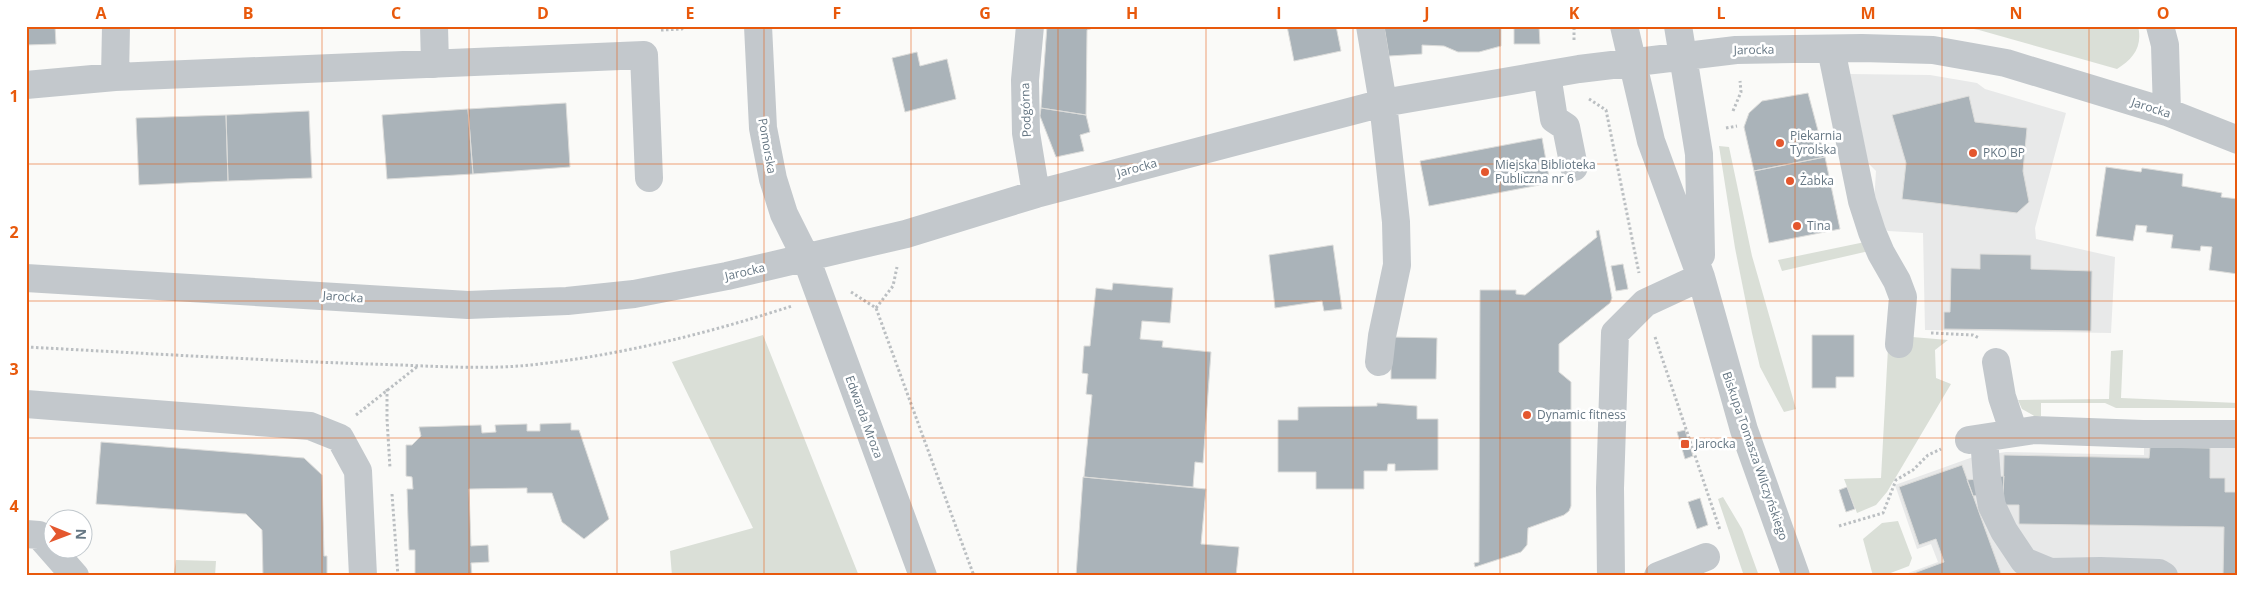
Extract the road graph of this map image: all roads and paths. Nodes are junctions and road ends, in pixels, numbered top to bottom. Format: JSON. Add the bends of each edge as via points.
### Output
{"nodes":[{"id":1,"x":116,"y":26,"type":"edge"},
{"id":2,"x":434,"y":26,"type":"edge"},
{"id":3,"x":758,"y":26,"type":"edge"},
{"id":4,"x":1030,"y":26,"type":"edge"},
{"id":5,"x":1370,"y":26,"type":"edge"},
{"id":6,"x":1577,"y":26,"type":"edge"},
{"id":7,"x":1624,"y":26,"type":"edge"},
{"id":8,"x":1678,"y":26,"type":"edge"},
{"id":9,"x":2160,"y":26,"type":"edge"},
{"id":10,"x":1861,"y":37,"type":"edge"},
{"id":11,"x":1574,"y":43,"type":"dead end"},
{"id":12,"x":1831,"y":50,"type":"junction"},
{"id":13,"x":1683,"y":56,"type":"junction"},
{"id":14,"x":1632,"y":62,"type":"junction"},
{"id":15,"x":435,"y":64,"type":"junction"},
{"id":16,"x":1547,"y":75,"type":"junction"},
{"id":17,"x":1749,"y":77,"type":"dead end"},
{"id":18,"x":115,"y":78,"type":"junction"},
{"id":19,"x":26,"y":85,"type":"edge"},
{"id":20,"x":1383,"y":102,"type":"junction"},
{"id":21,"x":1606,"y":110,"type":"dead end"},
{"id":22,"x":1733,"y":111,"type":"dead end"},
{"id":23,"x":2167,"y":112,"type":"junction"},
{"id":24,"x":2238,"y":140,"type":"edge"},
{"id":25,"x":1574,"y":167,"type":"dead end"},
{"id":26,"x":649,"y":178,"type":"dead end"},
{"id":27,"x":1036,"y":194,"type":"junction"},
{"id":28,"x":806,"y":258,"type":"junction"},
{"id":29,"x":898,"y":264,"type":"dead end"},
{"id":30,"x":1702,"y":276,"type":"junction"},
{"id":31,"x":26,"y":278,"type":"edge"},
{"id":32,"x":848,"y":290,"type":"dead end"},
{"id":33,"x":1645,"y":303,"type":"junction"},
{"id":34,"x":800,"y":304,"type":"dead end"},
{"id":35,"x":876,"y":308,"type":"junction"},
{"id":36,"x":1928,"y":333,"type":"dead end"},
{"id":37,"x":1973,"y":335,"type":"dead end"},
{"id":38,"x":1898,"y":344,"type":"dead end"},
{"id":39,"x":26,"y":347,"type":"edge"},
{"id":40,"x":1379,"y":362,"type":"dead end"},
{"id":41,"x":1996,"y":362,"type":"dead end"},
{"id":42,"x":418,"y":365,"type":"junction"},
{"id":43,"x":26,"y":404,"type":"edge"},
{"id":44,"x":2014,"y":433,"type":"junction"},
{"id":45,"x":2238,"y":434,"type":"edge"},
{"id":46,"x":334,"y":435,"type":"junction"},
{"id":47,"x":1977,"y":439,"type":"junction"},
{"id":48,"x":1839,"y":526,"type":"dead end"},
{"id":49,"x":1720,"y":532,"type":"dead end"},
{"id":50,"x":26,"y":534,"type":"edge"},
{"id":51,"x":1706,"y":558,"type":"dead end"},
{"id":52,"x":75,"y":576,"type":"edge"},
{"id":53,"x":363,"y":576,"type":"edge"},
{"id":54,"x":923,"y":576,"type":"edge"},
{"id":55,"x":974,"y":576,"type":"edge"},
{"id":56,"x":1610,"y":576,"type":"edge"},
{"id":57,"x":1658,"y":576,"type":"edge"},
{"id":58,"x":1796,"y":576,"type":"edge"},
{"id":59,"x":2164,"y":576,"type":"edge"}],
"edges":[{"from":1,"to":18,"type":"street"},
{"from":2,"to":15,"type":"street"},
{"from":3,"to":28,"type":"street","name":"Pomorska","via":[[764,136],[784,214]]},
{"from":4,"to":27,"type":"street","name":"Podgórna","via":[[1025,80],[1026,133]]},
{"from":5,"to":20,"type":"street"},
{"from":6,"to":11,"type":"path"},
{"from":7,"to":14,"type":"street","name":"Biskupa Tomasza Wilczyńskiego"},
{"from":8,"to":13,"type":"street","name":"Biskupa Tomasza Wilczyńskiego"},
{"from":9,"to":23,"type":"street","via":[[2165,45]]},
{"from":10,"to":12,"type":"street","name":"Jarocka"},
{"from":10,"to":23,"type":"street","name":"Jarocka","via":[[2006,63]]},
{"from":12,"to":13,"type":"street","name":"Jarocka","via":[[1736,50]]},
{"from":12,"to":38,"type":"street","via":[[1862,201],[1875,239],[1903,297]]},
{"from":13,"to":14,"type":"street","name":"Jarocka"},
{"from":13,"to":30,"type":"street","name":"Biskupa Tomasza Wilczyńskiego","via":[[1699,154]]},
{"from":14,"to":16,"type":"street","name":"Jarocka"},
{"from":14,"to":30,"type":"street","name":"Biskupa Tomasza Wilczyńskiego","via":[[1652,141]]},
{"from":15,"to":18,"type":"street"},
{"from":15,"to":26,"type":"street","via":[[644,55]]},
{"from":16,"to":20,"type":"street","name":"Jarocka"},
{"from":16,"to":25,"type":"street","via":[[1554,119],[1566,126]]},
{"from":17,"to":22,"type":"path","via":[[1740,78],[1741,92]]},
{"from":18,"to":19,"type":"street"},
{"from":20,"to":27,"type":"street","name":"Jarocka"},
{"from":20,"to":40,"type":"street","via":[[1396,222],[1397,265]]},
{"from":21,"to":33,"type":"path"},
{"from":23,"to":24,"type":"street","name":"Jarocka"},
{"from":27,"to":28,"type":"street","name":"Jarocka","via":[[906,234]]},
{"from":28,"to":31,"type":"street","name":"Jarocka","via":[[634,294],[567,301],[468,305]]},
{"from":28,"to":54,"type":"street","name":"Edwarda Mroza"},
{"from":29,"to":35,"type":"path","via":[[893,286]]},
{"from":30,"to":33,"type":"street"},
{"from":30,"to":58,"type":"street","name":"Biskupa Tomasza Wilczyńskiego","via":[[1744,430]]},
{"from":32,"to":35,"type":"path"},
{"from":33,"to":49,"type":"path"},
{"from":33,"to":56,"type":"street","via":[[1615,333]]},
{"from":34,"to":42,"type":"path","via":[[672,341],[584,357],[537,364]]},
{"from":35,"to":55,"type":"path"},
{"from":36,"to":37,"type":"path"},
{"from":39,"to":42,"type":"path","via":[[231,360]]},
{"from":41,"to":44,"type":"street","via":[[2002,397]]},
{"from":42,"to":46,"type":"path"},
{"from":43,"to":46,"type":"street","via":[[310,426]]},
{"from":44,"to":45,"type":"street","via":[[2034,430]]},
{"from":44,"to":47,"type":"street"},
{"from":46,"to":53,"type":"street","via":[[340,438],[358,471]]},
{"from":47,"to":48,"type":"path","via":[[1928,455],[1913,470],[1896,480],[1883,513]]},
{"from":47,"to":59,"type":"street","via":[[1992,506],[2024,561],[2050,572],[2159,573]]},
{"from":50,"to":52,"type":"street","via":[[39,535]]},
{"from":51,"to":57,"type":"street"}]}
